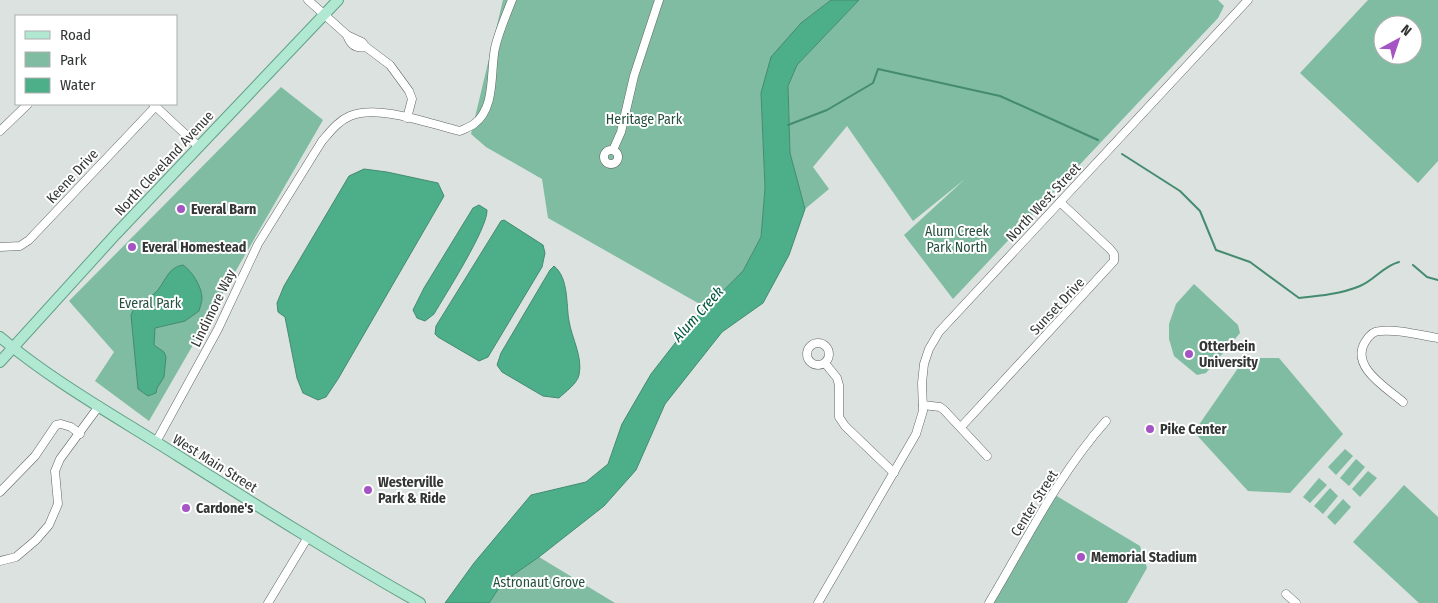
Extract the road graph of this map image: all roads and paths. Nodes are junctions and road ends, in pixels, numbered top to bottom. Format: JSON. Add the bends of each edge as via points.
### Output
{"nodes":[{"id":1,"x":308,"y":0,"type":"edge"},
{"id":2,"x":338,"y":0,"type":"edge"},
{"id":3,"x":512,"y":0,"type":"edge"},
{"id":4,"x":659,"y":0,"type":"edge"},
{"id":5,"x":1248,"y":0,"type":"edge"},
{"id":6,"x":324,"y":15,"type":"junction"},
{"id":7,"x":27,"y":105,"type":"edge"},
{"id":8,"x":154,"y":105,"type":"edge"},
{"id":9,"x":407,"y":118,"type":"junction"},
{"id":10,"x":0,"y":131,"type":"edge"},
{"id":11,"x":198,"y":147,"type":"junction"},
{"id":12,"x":613,"y":150,"type":"dead end"},
{"id":13,"x":1060,"y":202,"type":"junction"},
{"id":14,"x":0,"y":247,"type":"edge"},
{"id":15,"x":0,"y":337,"type":"edge"},
{"id":16,"x":1438,"y":338,"type":"edge"},
{"id":17,"x":13,"y":348,"type":"junction"},
{"id":18,"x":0,"y":362,"type":"edge"},
{"id":19,"x":825,"y":363,"type":"dead end"},
{"id":20,"x":1403,"y":402,"type":"dead end"},
{"id":21,"x":923,"y":405,"type":"junction"},
{"id":22,"x":99,"y":406,"type":"junction"},
{"id":23,"x":1106,"y":421,"type":"dead end"},
{"id":24,"x":960,"y":427,"type":"junction"},
{"id":25,"x":80,"y":434,"type":"junction"},
{"id":26,"x":156,"y":442,"type":"junction"},
{"id":27,"x":987,"y":456,"type":"dead end"},
{"id":28,"x":894,"y":473,"type":"junction"},
{"id":29,"x":0,"y":492,"type":"edge"},
{"id":30,"x":308,"y":537,"type":"junction"},
{"id":31,"x":0,"y":561,"type":"edge"},
{"id":32,"x":1286,"y":594,"type":"dead end"},
{"id":33,"x":268,"y":603,"type":"edge"},
{"id":34,"x":420,"y":603,"type":"edge"},
{"id":35,"x":818,"y":603,"type":"edge"},
{"id":36,"x":989,"y":603,"type":"edge"},
{"id":37,"x":1296,"y":603,"type":"edge"}],
"edges":[{"from":1,"to":6,"type":"street"},
{"from":2,"to":6,"type":"main road","name":"North Cleveland Avenue"},
{"from":3,"to":9,"type":"street","name":"Lindimore Way","via":[[496,45],[489,102],[482,117],[460,131]]},
{"from":4,"to":12,"type":"street"},
{"from":5,"to":13,"type":"street","name":"North West Street"},
{"from":6,"to":9,"type":"street","via":[[390,65],[412,99]]},
{"from":6,"to":11,"type":"main road","name":"North Cleveland Avenue"},
{"from":7,"to":10,"type":"street"},
{"from":8,"to":11,"type":"street"},
{"from":8,"to":14,"type":"street","name":"Keene Drive","via":[[29,240],[20,246]]},
{"from":9,"to":26,"type":"street","name":"Lindimore Way","via":[[380,111],[349,116],[322,141],[258,244],[218,328]]},
{"from":11,"to":17,"type":"main road","name":"North Cleveland Avenue"},
{"from":13,"to":21,"type":"street","name":"North West Street","via":[[939,332],[924,364]]},
{"from":13,"to":24,"type":"street","name":"Sunset Drive","via":[[1110,248],[1114,261]]},
{"from":15,"to":17,"type":"main road","name":"West Main Street"},
{"from":16,"to":20,"type":"street","via":[[1397,331],[1378,331],[1367,337],[1361,348],[1364,366]]},
{"from":17,"to":18,"type":"main road","name":"North Cleveland Avenue"},
{"from":17,"to":22,"type":"main road","name":"West Main Street","via":[[32,364]]},
{"from":19,"to":28,"type":"street","via":[[839,384],[839,417]]},
{"from":21,"to":24,"type":"street","via":[[940,407]]},
{"from":21,"to":28,"type":"street","name":"North West Street","via":[[916,434]]},
{"from":22,"to":25,"type":"street"},
{"from":22,"to":26,"type":"main road","name":"West Main Street"},
{"from":23,"to":36,"type":"street","name":"Center Street","via":[[1044,507]]},
{"from":24,"to":27,"type":"street"},
{"from":25,"to":29,"type":"street","via":[[71,427],[56,425],[35,456]]},
{"from":25,"to":31,"type":"street","via":[[60,459],[55,471],[58,504],[49,525],[16,558]]},
{"from":26,"to":30,"type":"main road","name":"West Main Street"},
{"from":28,"to":35,"type":"street","name":"North West Street"},
{"from":30,"to":33,"type":"street"},
{"from":30,"to":34,"type":"main road","name":"West Main Street"},
{"from":32,"to":37,"type":"street"}]}
